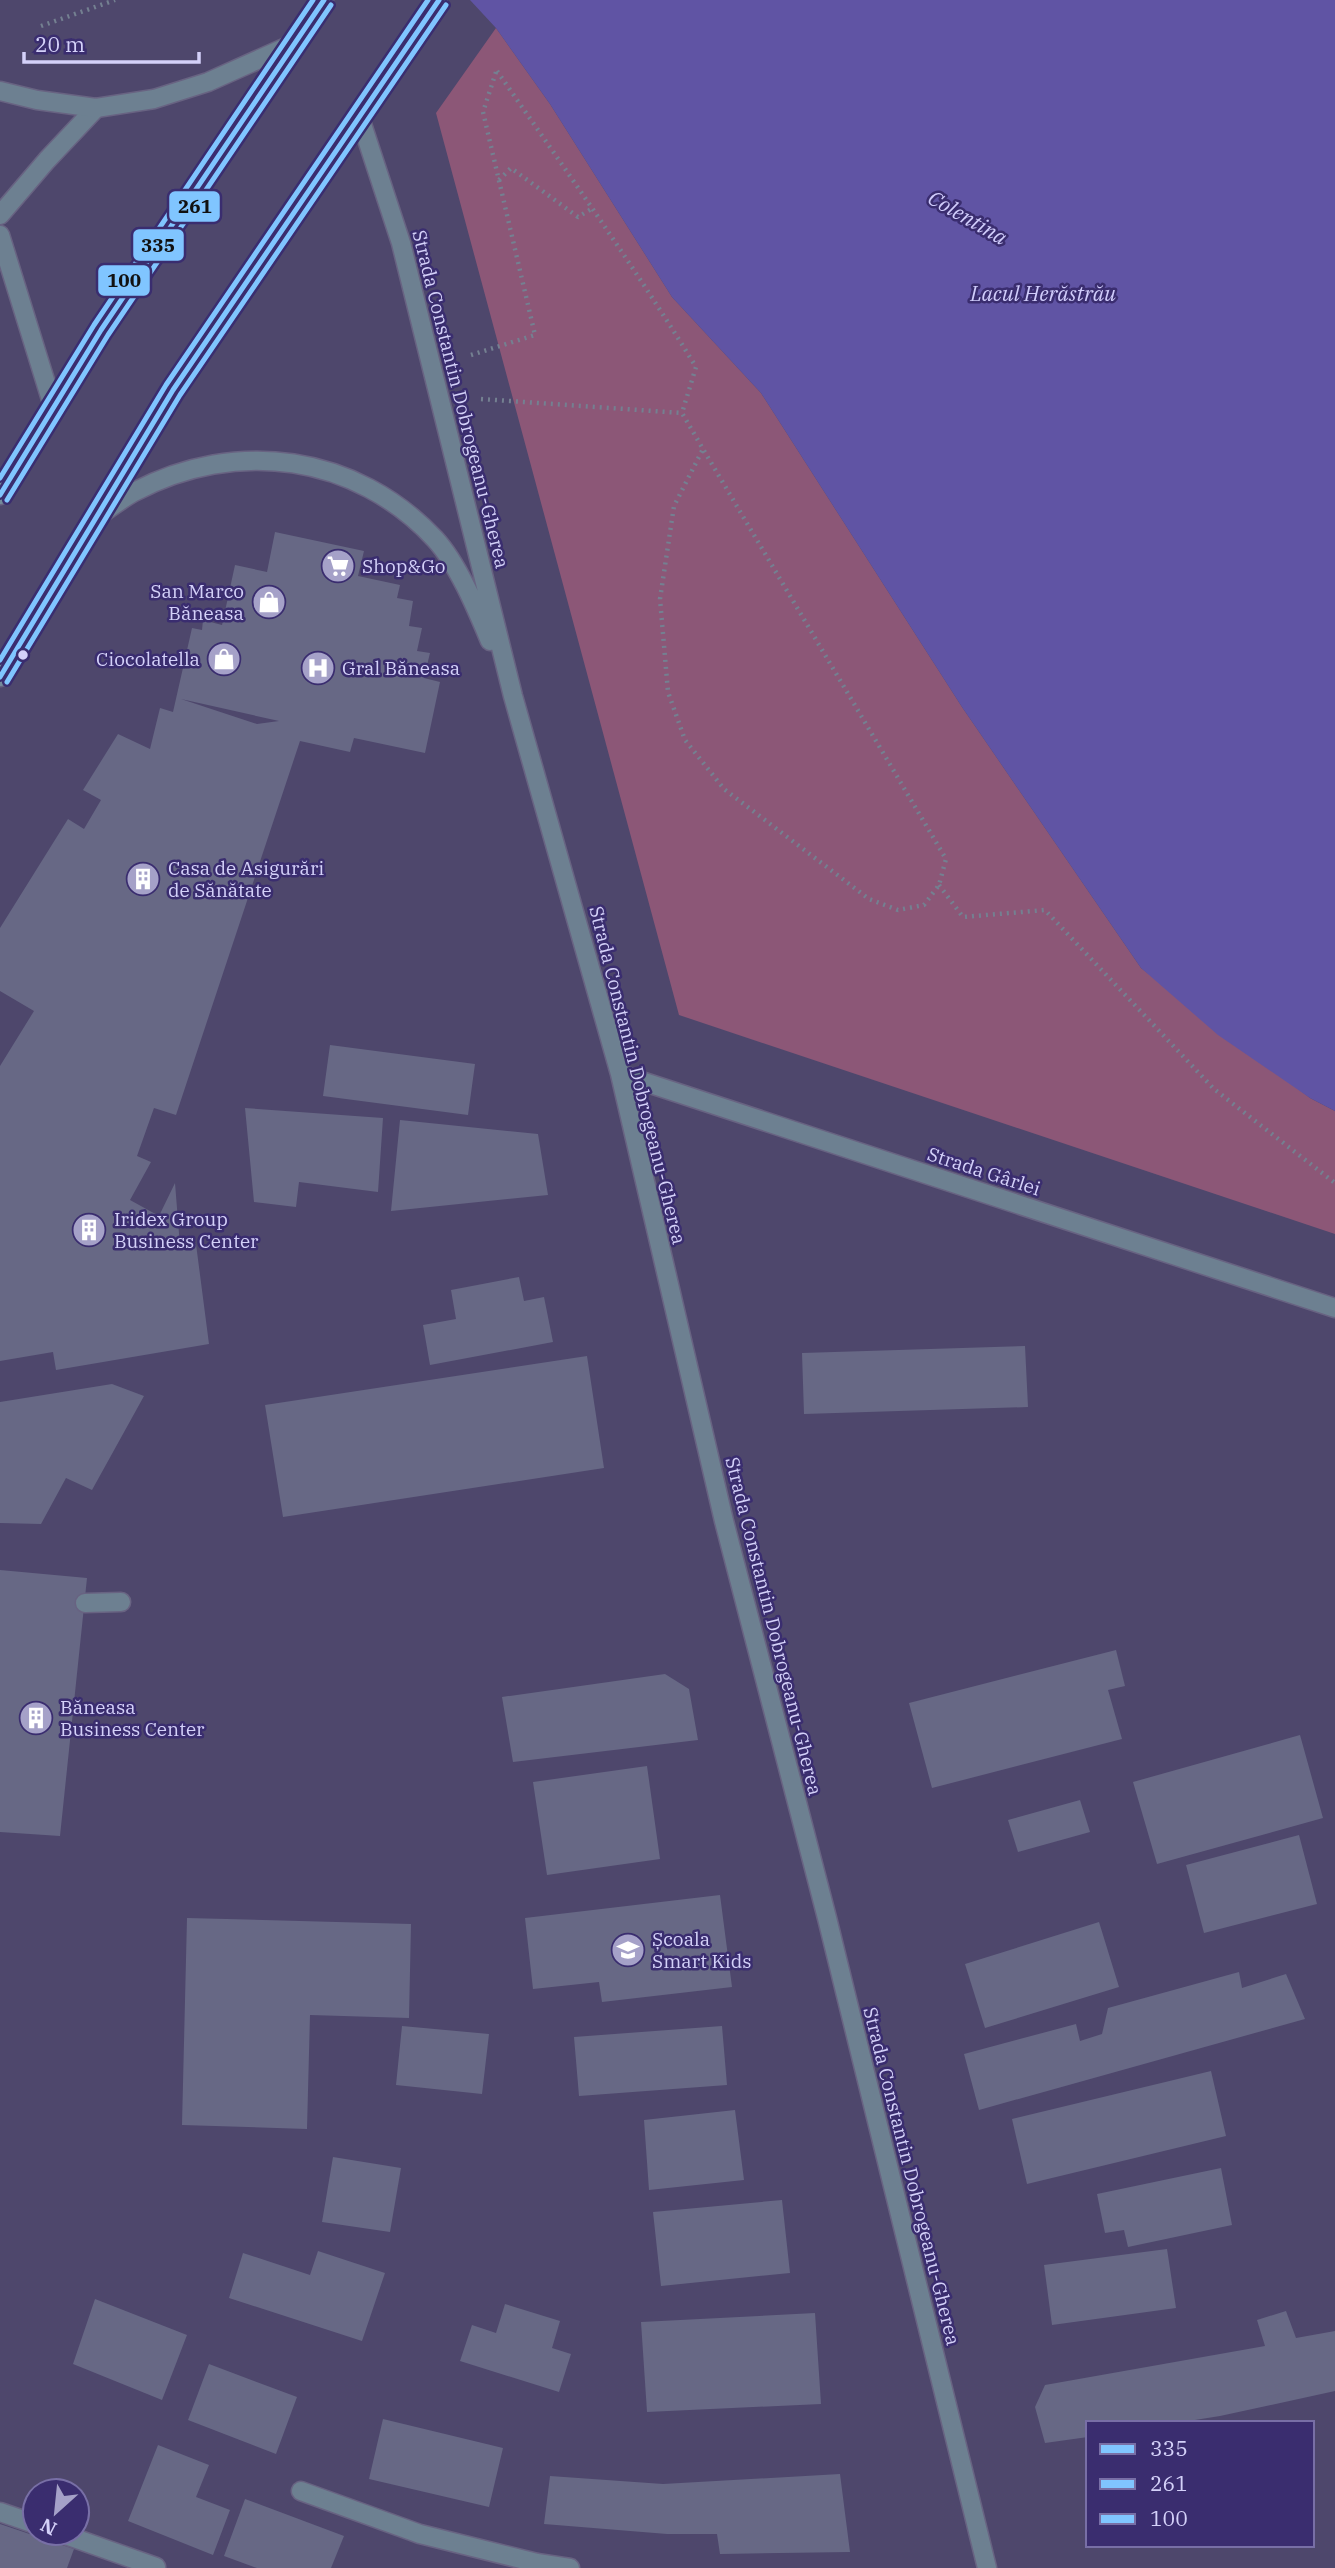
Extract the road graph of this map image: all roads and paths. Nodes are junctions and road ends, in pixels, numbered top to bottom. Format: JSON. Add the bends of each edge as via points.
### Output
{"nodes":[{"id":1,"x":116,"y":0,"type":"edge"},
{"id":2,"x":324,"y":0,"type":"edge"},
{"id":3,"x":439,"y":0,"type":"edge"},
{"id":4,"x":41,"y":26,"type":"dead end"},
{"id":5,"x":293,"y":44,"type":"junction"},
{"id":6,"x":0,"y":91,"type":"edge"},
{"id":7,"x":96,"y":108,"type":"junction"},
{"id":8,"x":359,"y":115,"type":"junction"},
{"id":9,"x":499,"y":180,"type":"junction"},
{"id":10,"x":593,"y":208,"type":"junction"},
{"id":11,"x":0,"y":215,"type":"edge"},
{"id":12,"x":0,"y":236,"type":"edge"},
{"id":13,"x":469,"y":355,"type":"dead end"},
{"id":14,"x":480,"y":399,"type":"dead end"},
{"id":15,"x":53,"y":406,"type":"junction"},
{"id":16,"x":682,"y":413,"type":"junction"},
{"id":17,"x":703,"y":449,"type":"junction"},
{"id":18,"x":0,"y":495,"type":"edge"},
{"id":19,"x":93,"y":520,"type":"junction"},
{"id":20,"x":0,"y":677,"type":"edge"},
{"id":21,"x":513,"y":696,"type":"junction"},
{"id":22,"x":939,"y":885,"type":"junction"},
{"id":23,"x":620,"y":1074,"type":"junction"},
{"id":24,"x":1335,"y":1183,"type":"edge"},
{"id":25,"x":1335,"y":1308,"type":"edge"},
{"id":26,"x":121,"y":1602,"type":"dead end"},
{"id":27,"x":85,"y":1603,"type":"dead end"},
{"id":28,"x":301,"y":2491,"type":"dead end"},
{"id":29,"x":0,"y":2512,"type":"edge"},
{"id":30,"x":21,"y":2519,"type":"edge"},
{"id":31,"x":91,"y":2544,"type":"edge"},
{"id":32,"x":156,"y":2567,"type":"edge"},
{"id":33,"x":570,"y":2568,"type":"edge"},
{"id":34,"x":987,"y":2568,"type":"edge"}],
"edges":[{"from":1,"to":4,"type":"path"},
{"from":2,"to":5,"type":"main road"},
{"from":3,"to":8,"type":"main road","bridge":true},
{"from":5,"to":7,"type":"street","via":[[198,85],[154,99]]},
{"from":5,"to":15,"type":"main road"},
{"from":6,"to":7,"type":"street"},
{"from":7,"to":11,"type":"street"},
{"from":8,"to":19,"type":"main road","via":[[173,390]]},
{"from":8,"to":21,"type":"street","name":"Strada Constantin Dobrogeanu-Gherea","via":[[401,243]]},
{"from":9,"to":10,"type":"path","via":[[511,168],[578,217]]},
{"from":9,"to":10,"type":"path","via":[[483,113],[496,71]]},
{"from":9,"to":13,"type":"path","via":[[535,335]]},
{"from":10,"to":16,"type":"path","via":[[696,367]]},
{"from":12,"to":15,"type":"street"},
{"from":14,"to":16,"type":"path"},
{"from":15,"to":18,"type":"main road"},
{"from":16,"to":17,"type":"path"},
{"from":17,"to":22,"type":"path","via":[[946,859]]},
{"from":17,"to":22,"type":"path","via":[[674,506],[660,599],[668,692],[685,740],[724,789],[869,898],[898,910],[924,905]]},
{"from":19,"to":20,"type":"main road"},
{"from":19,"to":21,"type":"street","name":"Strada Constantin Dobrogeanu-Gherea","via":[[134,492],[190,470],[241,459],[305,464],[352,479],[401,508],[436,540],[472,597]]},
{"from":21,"to":23,"type":"street","name":"Strada Constantin Dobrogeanu-Gherea"},
{"from":22,"to":24,"type":"path","via":[[962,916],[1045,910],[1214,1089]]},
{"from":23,"to":25,"type":"street","name":"Strada Gârlei"},
{"from":23,"to":34,"type":"street","name":"Strada Constantin Dobrogeanu-Gherea","via":[[724,1521]]},
{"from":26,"to":27,"type":"street"},
{"from":28,"to":33,"type":"street","via":[[419,2534]]},
{"from":29,"to":30,"type":"street"},
{"from":31,"to":32,"type":"street"}]}
